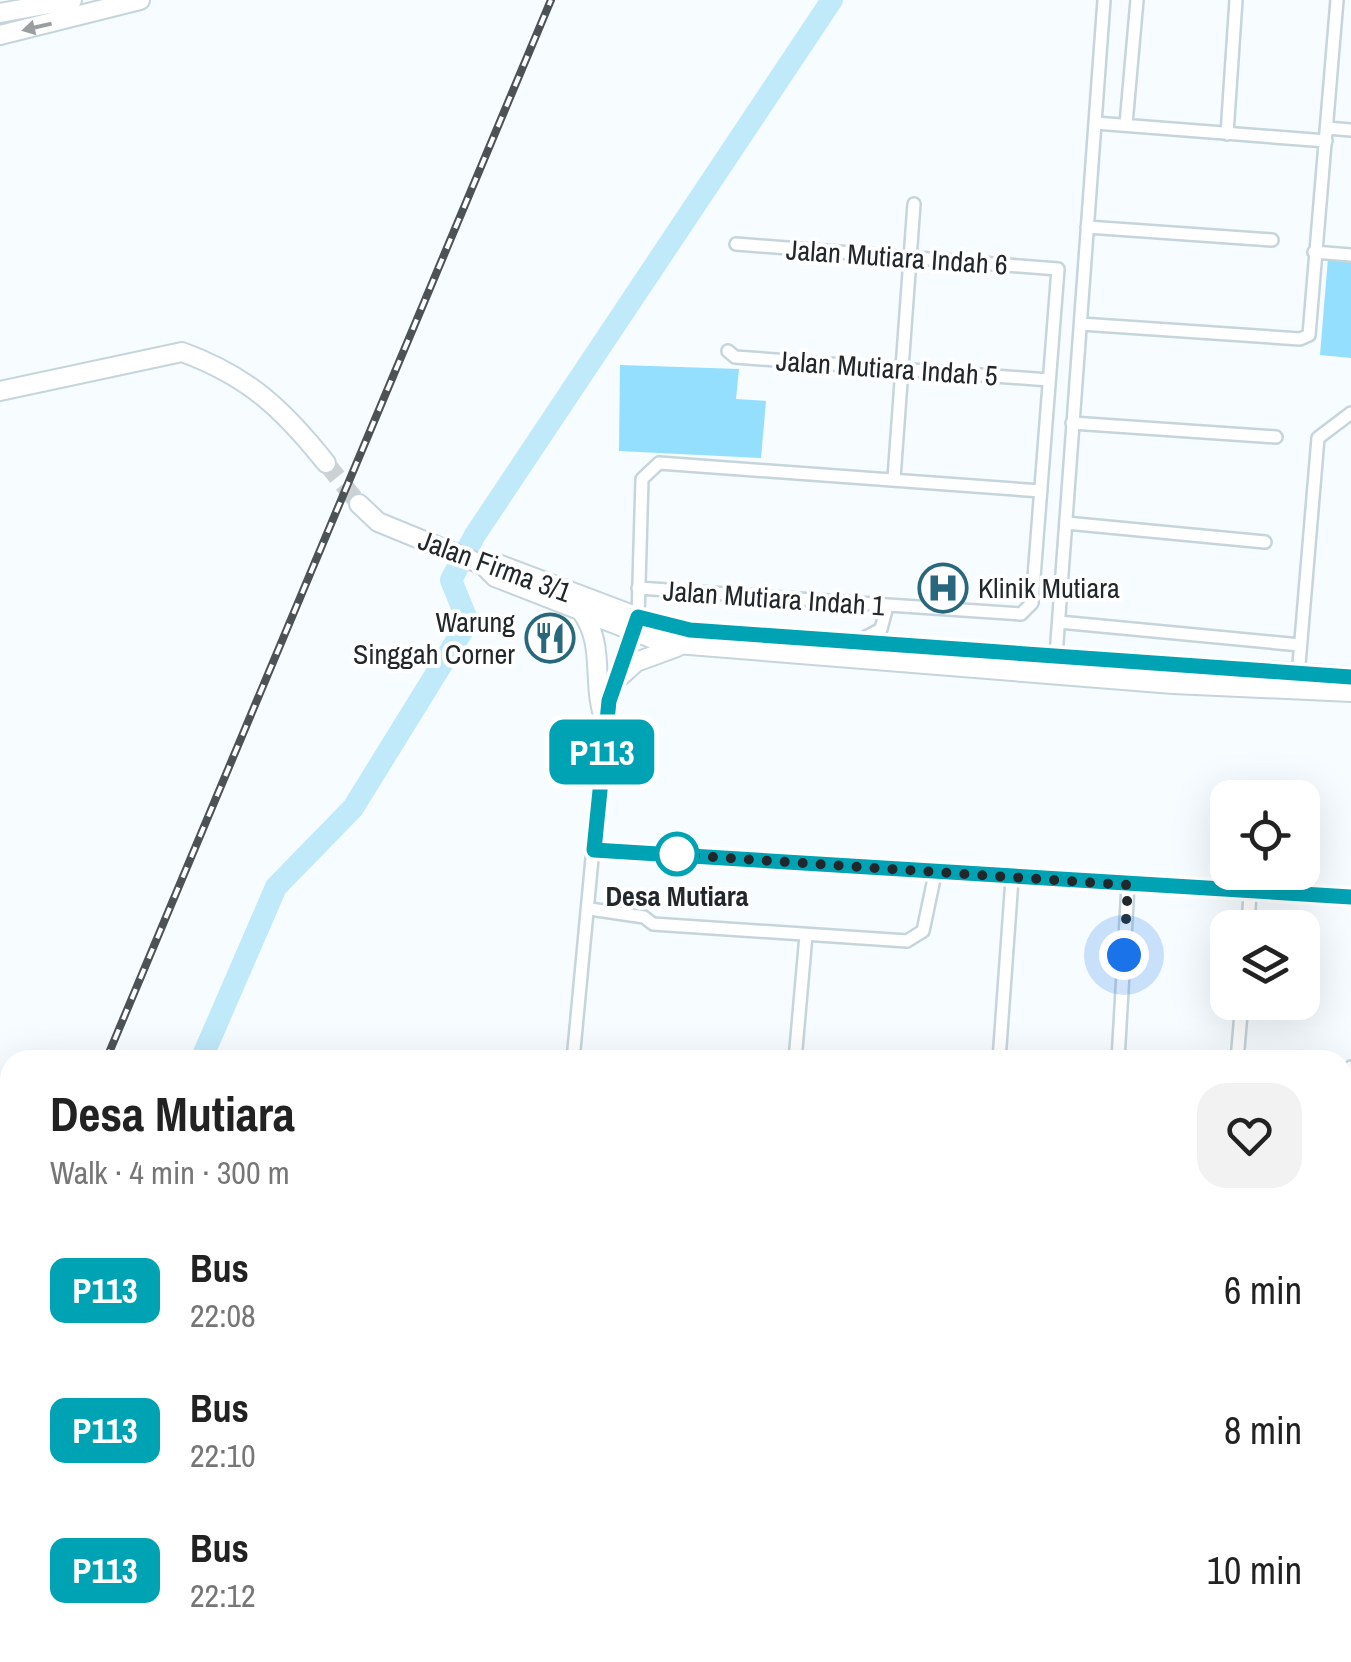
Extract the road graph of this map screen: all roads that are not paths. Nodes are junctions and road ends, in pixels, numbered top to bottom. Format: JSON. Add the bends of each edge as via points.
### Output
{"nodes":[{"id":1,"x":72,"y":0,"type":"edge"},
{"id":2,"x":140,"y":0,"type":"edge"},
{"id":3,"x":1104,"y":0,"type":"edge"},
{"id":4,"x":1136,"y":0,"type":"edge"},
{"id":5,"x":1236,"y":0,"type":"edge"},
{"id":6,"x":1336,"y":0,"type":"edge"},
{"id":7,"x":0,"y":13,"type":"edge"},
{"id":8,"x":0,"y":35,"type":"edge"},
{"id":9,"x":1095,"y":123,"type":"junction"},
{"id":10,"x":1126,"y":124,"type":"junction"},
{"id":11,"x":1351,"y":130,"type":"edge"},
{"id":12,"x":1227,"y":134,"type":"junction"},
{"id":13,"x":1326,"y":134,"type":"junction"},
{"id":14,"x":914,"y":204,"type":"dead end"},
{"id":15,"x":1087,"y":227,"type":"junction"},
{"id":16,"x":1272,"y":240,"type":"dead end"},
{"id":17,"x":736,"y":244,"type":"dead end"},
{"id":18,"x":1314,"y":252,"type":"junction"},
{"id":19,"x":1351,"y":255,"type":"edge"},
{"id":20,"x":910,"y":261,"type":"junction"},
{"id":21,"x":1081,"y":324,"type":"junction"},
{"id":22,"x":728,"y":351,"type":"dead end"},
{"id":23,"x":902,"y":368,"type":"junction"},
{"id":24,"x":1050,"y":380,"type":"junction"},
{"id":25,"x":0,"y":391,"type":"edge"},
{"id":26,"x":1351,"y":412,"type":"edge"},
{"id":27,"x":1072,"y":423,"type":"junction"},
{"id":28,"x":1276,"y":437,"type":"dead end"},
{"id":29,"x":326,"y":464,"type":"tunnel mouth"},
{"id":30,"x":894,"y":478,"type":"junction"},
{"id":31,"x":1041,"y":491,"type":"junction"},
{"id":32,"x":359,"y":504,"type":"tunnel mouth"},
{"id":33,"x":1066,"y":523,"type":"junction"},
{"id":34,"x":1265,"y":542,"type":"dead end"},
{"id":35,"x":482,"y":565,"type":"junction"},
{"id":36,"x":638,"y":588,"type":"junction"},
{"id":37,"x":886,"y":606,"type":"junction"},
{"id":38,"x":581,"y":611,"type":"junction"},
{"id":39,"x":885,"y":621,"type":"junction"},
{"id":40,"x":1058,"y":622,"type":"junction"},
{"id":41,"x":635,"y":624,"type":"junction"},
{"id":42,"x":850,"y":642,"type":"junction"},
{"id":43,"x":682,"y":645,"type":"junction"},
{"id":44,"x":1300,"y":646,"type":"junction"},
{"id":45,"x":916,"y":648,"type":"junction"},
{"id":46,"x":1056,"y":656,"type":"junction"},
{"id":47,"x":1020,"y":671,"type":"junction"},
{"id":48,"x":1088,"y":676,"type":"junction"},
{"id":49,"x":1351,"y":677,"type":"edge"},
{"id":50,"x":616,"y":680,"type":"junction"},
{"id":51,"x":1298,"y":681,"type":"junction"},
{"id":52,"x":1351,"y":692,"type":"edge"},
{"id":53,"x":606,"y":723,"type":"junction"},
{"id":54,"x":594,"y":850,"type":"junction"},
{"id":55,"x":935,"y":874,"type":"junction"},
{"id":56,"x":1012,"y":878,"type":"junction"},
{"id":57,"x":1128,"y":885,"type":"junction"},
{"id":58,"x":1250,"y":892,"type":"junction"},
{"id":59,"x":1351,"y":897,"type":"edge"},
{"id":60,"x":590,"y":910,"type":"junction"},
{"id":61,"x":1249,"y":910,"type":"edge"},
{"id":62,"x":806,"y":935,"type":"junction"},
{"id":63,"x":1241,"y":1020,"type":"edge"},
{"id":64,"x":574,"y":1050,"type":"edge"},
{"id":65,"x":796,"y":1050,"type":"edge"},
{"id":66,"x":1000,"y":1050,"type":"edge"},
{"id":67,"x":1119,"y":1050,"type":"edge"},
{"id":68,"x":1239,"y":1050,"type":"edge"}],
"edges":[{"from":1,"to":7,"type":"street"},
{"from":2,"to":8,"type":"street","one_way":true},
{"from":3,"to":9,"type":"street"},
{"from":4,"to":10,"type":"street"},
{"from":5,"to":12,"type":"street"},
{"from":6,"to":13,"type":"street"},
{"from":9,"to":10,"type":"street"},
{"from":9,"to":15,"type":"street"},
{"from":10,"to":12,"type":"street"},
{"from":11,"to":13,"type":"street"},
{"from":12,"to":13,"type":"street"},
{"from":13,"to":18,"type":"street"},
{"from":14,"to":20,"type":"street"},
{"from":15,"to":16,"type":"street"},
{"from":15,"to":21,"type":"street"},
{"from":17,"to":20,"type":"street","name":"Jalan Mutiara Indah 6"},
{"from":18,"to":19,"type":"street"},
{"from":18,"to":21,"type":"street","via":[[1309,335],[1300,339]]},
{"from":20,"to":23,"type":"street"},
{"from":20,"to":24,"type":"street","name":"Jalan Mutiara Indah 6","via":[[1058,269]]},
{"from":21,"to":27,"type":"street"},
{"from":22,"to":23,"type":"street","name":"Jalan Mutiara Indah 5","via":[[734,357]]},
{"from":23,"to":24,"type":"street","name":"Jalan Mutiara Indah 5"},
{"from":23,"to":30,"type":"street"},
{"from":24,"to":31,"type":"street"},
{"from":25,"to":29,"type":"street","via":[[182,352],[210,362],[286,413]]},
{"from":26,"to":44,"type":"street","via":[[1318,438]]},
{"from":27,"to":28,"type":"street"},
{"from":27,"to":33,"type":"street"},
{"from":30,"to":31,"type":"street"},
{"from":30,"to":36,"type":"street","via":[[659,463],[642,479]]},
{"from":31,"to":37,"type":"street","name":"Jalan Mutiara Indah 1","via":[[1028,611]]},
{"from":32,"to":35,"type":"street","name":"Jalan Firma 3/1","via":[[378,522]]},
{"from":33,"to":34,"type":"street"},
{"from":33,"to":40,"type":"street"},
{"from":35,"to":38,"type":"street","via":[[495,577]]},
{"from":35,"to":41,"type":"street","name":"Jalan Firma 3/1","via":[[498,564]]},
{"from":36,"to":37,"type":"street","name":"Jalan Mutiara Indah 1"},
{"from":36,"to":41,"type":"street"},
{"from":37,"to":39,"type":"street"},
{"from":38,"to":41,"type":"street"},
{"from":38,"to":53,"type":"street","via":[[598,641],[598,704]]},
{"from":39,"to":42,"type":"street","via":[[872,636]]},
{"from":39,"to":45,"type":"street"},
{"from":40,"to":44,"type":"street"},
{"from":40,"to":46,"type":"street"},
{"from":41,"to":42,"type":"street"},
{"from":41,"to":43,"type":"street"},
{"from":41,"to":50,"type":"street"},
{"from":42,"to":45,"type":"street"},
{"from":43,"to":47,"type":"street"},
{"from":43,"to":50,"type":"street","via":[[636,662]]},
{"from":44,"to":51,"type":"street"},
{"from":45,"to":46,"type":"street"},
{"from":46,"to":47,"type":"street"},
{"from":46,"to":48,"type":"street"},
{"from":46,"to":51,"type":"street"},
{"from":47,"to":48,"type":"street"},
{"from":48,"to":51,"type":"street"},
{"from":49,"to":51,"type":"street"},
{"from":50,"to":53,"type":"street"},
{"from":51,"to":52,"type":"street"},
{"from":53,"to":54,"type":"street"},
{"from":54,"to":55,"type":"street"},
{"from":54,"to":60,"type":"street"},
{"from":55,"to":56,"type":"street"},
{"from":55,"to":62,"type":"street","via":[[918,938]]},
{"from":56,"to":57,"type":"street"},
{"from":56,"to":66,"type":"street"},
{"from":57,"to":58,"type":"street"},
{"from":57,"to":67,"type":"street"},
{"from":58,"to":59,"type":"street"},
{"from":58,"to":61,"type":"street"},
{"from":60,"to":62,"type":"street","via":[[653,924]]},
{"from":60,"to":64,"type":"street"},
{"from":62,"to":65,"type":"street"},
{"from":63,"to":68,"type":"street"}]}
